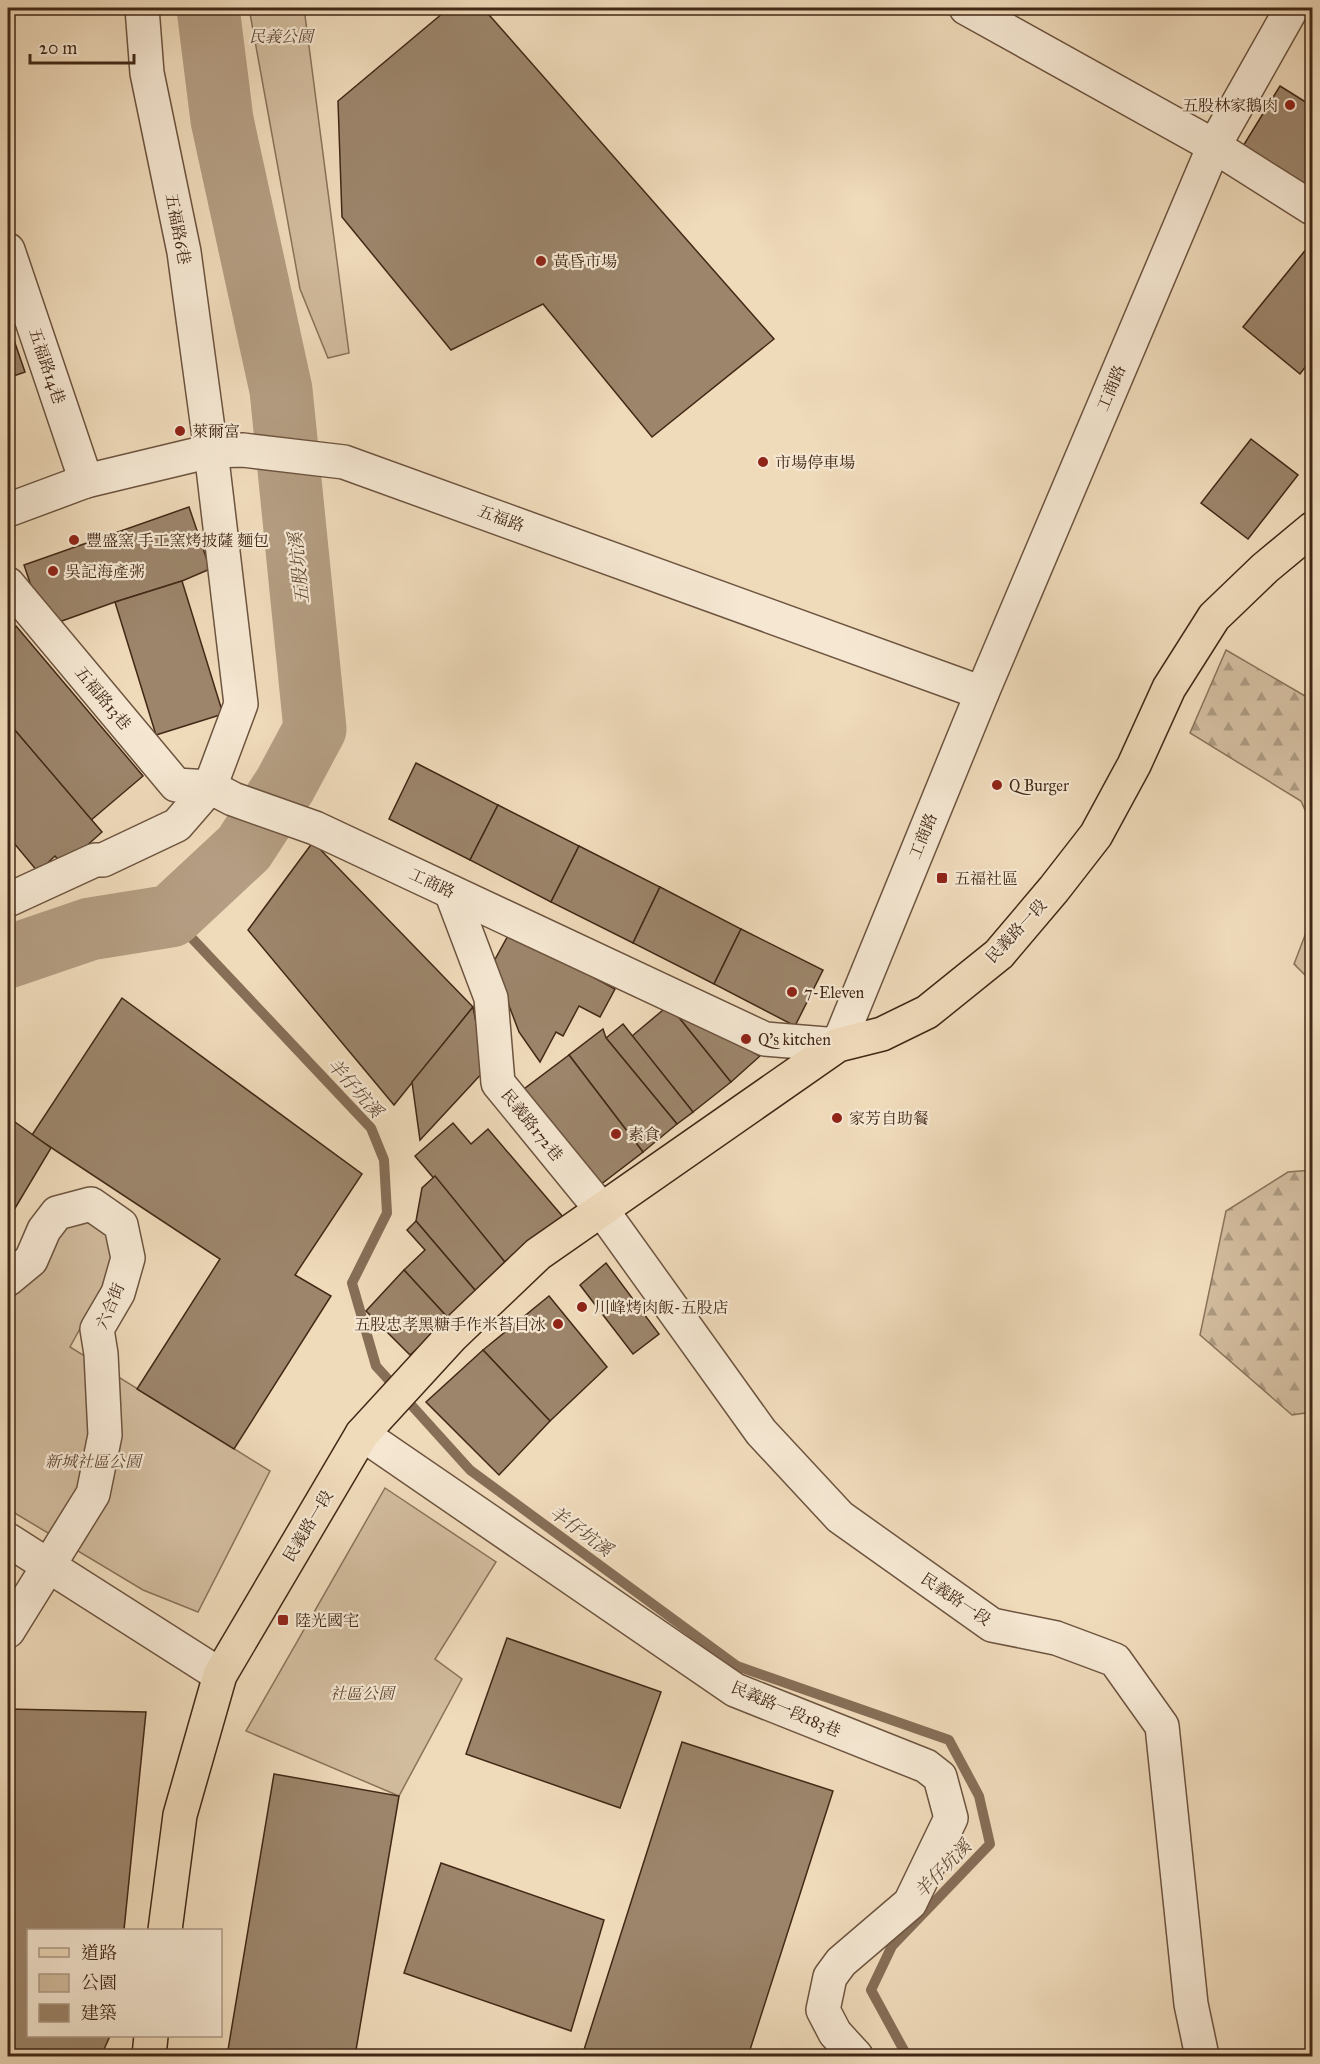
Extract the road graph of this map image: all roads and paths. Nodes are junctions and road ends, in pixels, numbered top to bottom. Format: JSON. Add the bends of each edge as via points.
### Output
{"nodes":[{"id":1,"x":142,"y":8,"type":"edge"},
{"id":2,"x":966,"y":8,"type":"edge"},
{"id":3,"x":1292,"y":8,"type":"edge"},
{"id":4,"x":1214,"y":146,"type":"junction"},
{"id":5,"x":1312,"y":208,"type":"edge"},
{"id":6,"x":8,"y":250,"type":"edge"},
{"id":7,"x":227,"y":451,"type":"junction"},
{"id":8,"x":86,"y":481,"type":"junction"},
{"id":9,"x":8,"y":510,"type":"edge"},
{"id":10,"x":1312,"y":529,"type":"edge"},
{"id":11,"x":8,"y":584,"type":"edge"},
{"id":12,"x":982,"y":693,"type":"junction"},
{"id":13,"x":222,"y":793,"type":"junction"},
{"id":14,"x":451,"y":892,"type":"junction"},
{"id":15,"x":10,"y":894,"type":"edge"},
{"id":16,"x":838,"y":1045,"type":"junction"},
{"id":17,"x":601,"y":1209,"type":"junction"},
{"id":18,"x":8,"y":1279,"type":"edge"},
{"id":19,"x":362,"y":1434,"type":"junction"},
{"id":20,"x":8,"y":1540,"type":"edge"},
{"id":21,"x":49,"y":1567,"type":"junction"},
{"id":22,"x":8,"y":1631,"type":"edge"},
{"id":23,"x":219,"y":1675,"type":"junction"},
{"id":24,"x":165,"y":1929,"type":"edge"},
{"id":25,"x":151,"y":2037,"type":"edge"},
{"id":26,"x":149,"y":2056,"type":"edge"},
{"id":27,"x":856,"y":2056,"type":"edge"},
{"id":28,"x":1202,"y":2056,"type":"edge"}],
"edges":[{"from":1,"to":7,"type":"street","name":"五福路6巷","via":[[147,73]]},
{"from":2,"to":4,"type":"street"},
{"from":3,"to":4,"type":"street","name":"工商路"},
{"from":4,"to":5,"type":"street"},
{"from":4,"to":12,"type":"street","name":"工商路"},
{"from":6,"to":8,"type":"street","name":"五福路14巷"},
{"from":7,"to":8,"type":"street","name":"五福路"},
{"from":7,"to":12,"type":"street","name":"五福路","via":[[344,462]]},
{"from":7,"to":13,"type":"street","name":"五福路6巷","via":[[241,704]]},
{"from":8,"to":9,"type":"street","name":"五福路"},
{"from":10,"to":16,"type":"main road","name":"民義路一段","via":[[1214,617],[1168,688],[1134,765],[1096,835],[999,954],[927,1012],[882,1034]]},
{"from":11,"to":13,"type":"street","name":"五福路13巷","via":[[176,785]]},
{"from":12,"to":16,"type":"street","name":"工商路"},
{"from":13,"to":14,"type":"street","name":"工商路","via":[[315,828]]},
{"from":13,"to":15,"type":"street","via":[[177,825],[103,860]]},
{"from":14,"to":16,"type":"street","name":"工商路","via":[[765,1039]]},
{"from":14,"to":17,"type":"street","name":"民義路172巷","via":[[491,998],[498,1083]]},
{"from":16,"to":17,"type":"main road","name":"民義路一段"},
{"from":17,"to":19,"type":"main road","name":"民義路一段","via":[[538,1254],[451,1337]]},
{"from":17,"to":28,"type":"street","name":"民義路一段","via":[[761,1432],[840,1517],[992,1625],[1056,1638],[1115,1660],[1162,1726],[1191,2004]]},
{"from":18,"to":21,"type":"street","name":"六合街","via":[[31,1260],[44,1230],[57,1213],[91,1204],[121,1225],[128,1258],[118,1293],[97,1329],[105,1435],[93,1494]]},
{"from":19,"to":23,"type":"main road","name":"民義路一段"},
{"from":19,"to":27,"type":"street","name":"民義路一段183巷","via":[[735,1690],[926,1766],[940,1777],[951,1818],[910,1903],[841,1962],[830,1977],[823,2010],[835,2033]]},
{"from":20,"to":21,"type":"street"},
{"from":21,"to":22,"type":"street","name":"六合街"},
{"from":21,"to":23,"type":"street"},
{"from":23,"to":24,"type":"main road","name":"民義路一段","via":[[180,1815]]},
{"from":25,"to":26,"type":"main road"}]}
